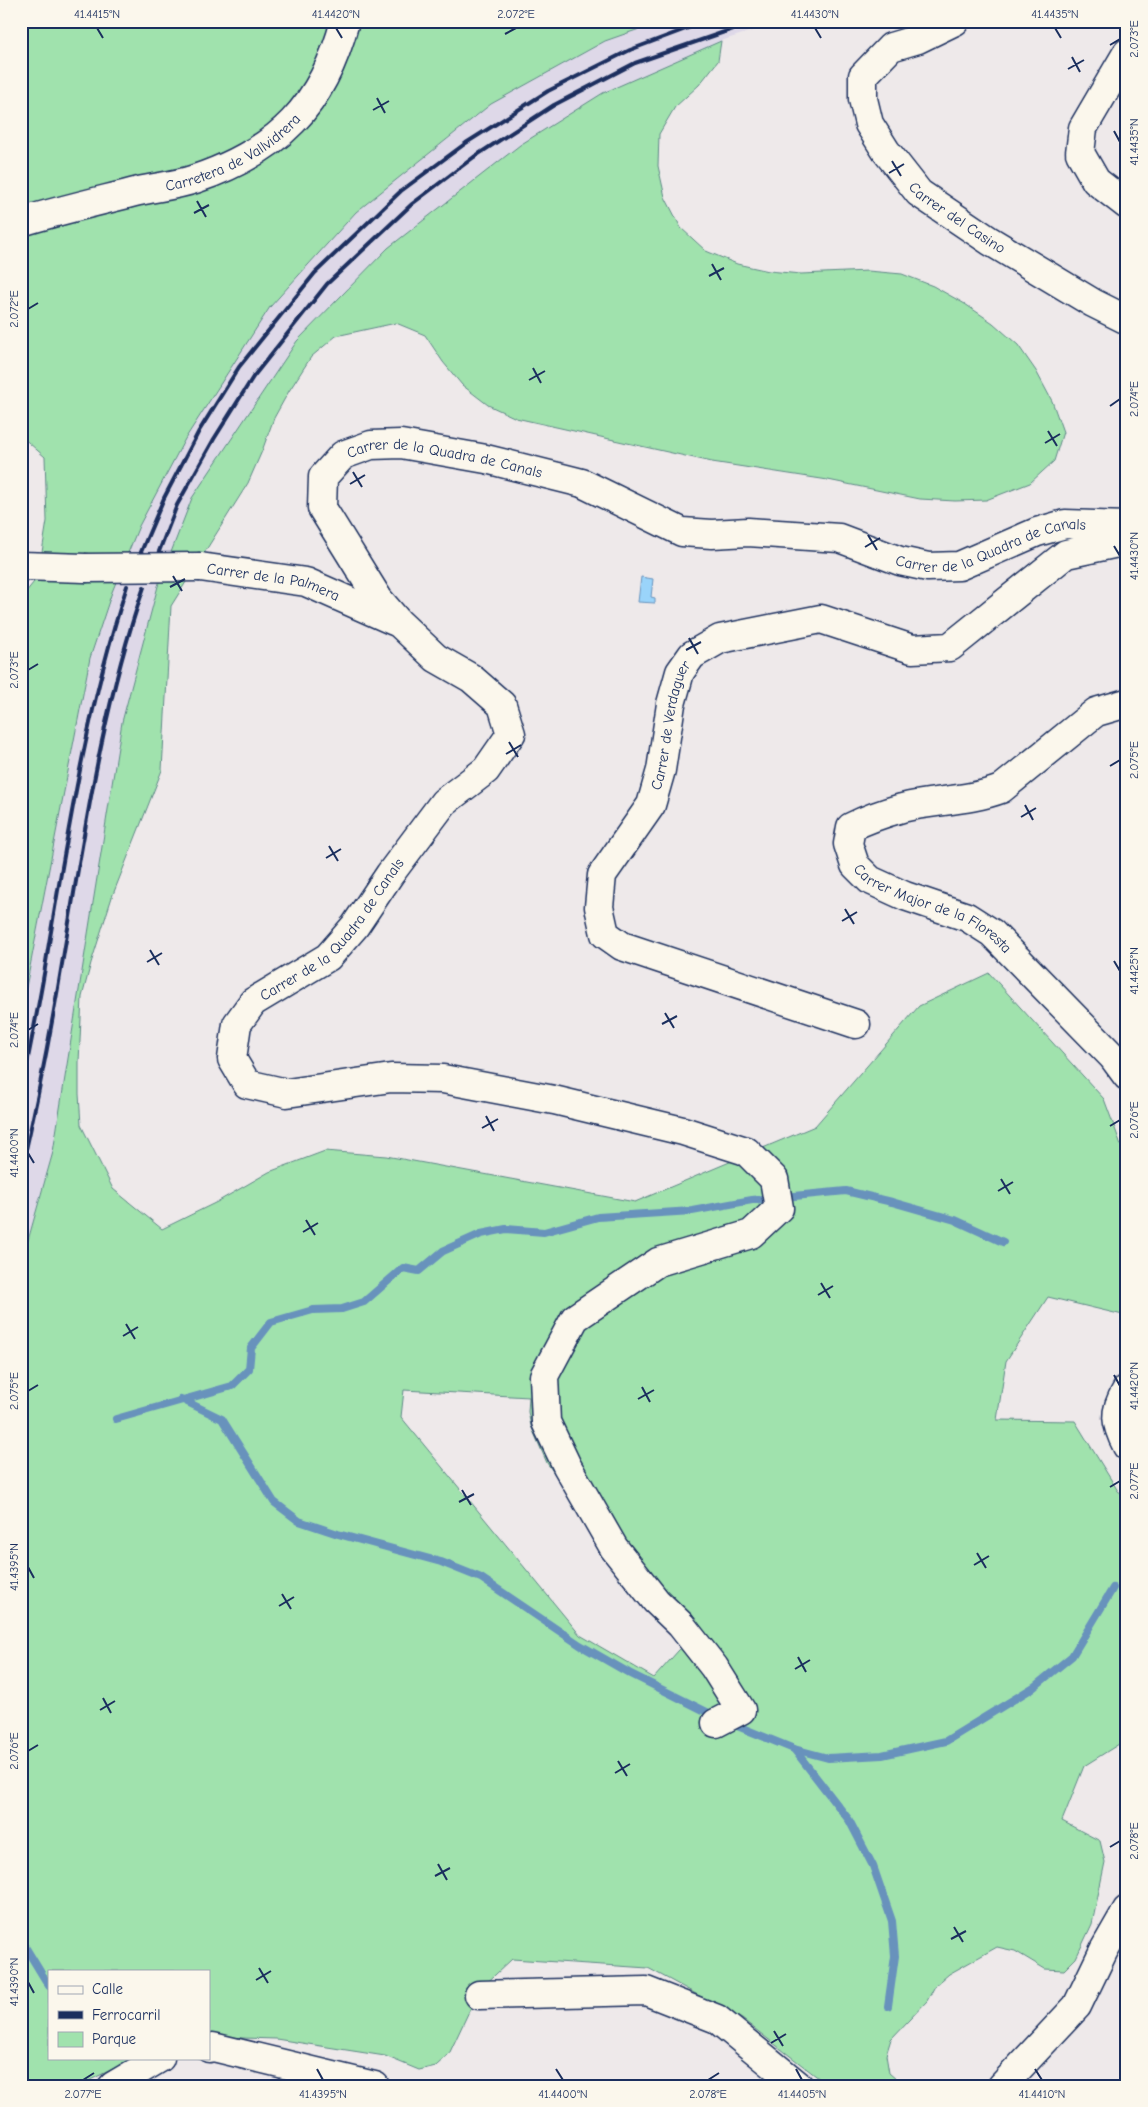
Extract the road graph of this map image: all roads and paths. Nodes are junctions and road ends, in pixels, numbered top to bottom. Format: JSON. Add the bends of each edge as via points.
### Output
{"nodes":[{"id":1,"x":345,"y":21,"type":"edge"},
{"id":2,"x":955,"y":21,"type":"edge"},
{"id":3,"x":1127,"y":53,"type":"edge"},
{"id":4,"x":1127,"y":206,"type":"edge"},
{"id":5,"x":62,"y":210,"type":"junction"},
{"id":6,"x":21,"y":214,"type":"edge"},
{"id":7,"x":21,"y":222,"type":"edge"},
{"id":8,"x":1127,"y":320,"type":"edge"},
{"id":9,"x":1127,"y":526,"type":"edge"},
{"id":10,"x":1127,"y":541,"type":"edge"},
{"id":11,"x":21,"y":566,"type":"edge"},
{"id":12,"x":398,"y":622,"type":"junction"},
{"id":13,"x":1127,"y":703,"type":"edge"},
{"id":14,"x":856,"y":1024,"type":"dead end"},
{"id":15,"x":1127,"y":1076,"type":"edge"},
{"id":16,"x":1127,"y":1389,"type":"edge"},
{"id":17,"x":1127,"y":1446,"type":"edge"},
{"id":18,"x":716,"y":1723,"type":"dead end"},
{"id":19,"x":1127,"y":1910,"type":"edge"},
{"id":20,"x":479,"y":1994,"type":"dead end"},
{"id":21,"x":210,"y":2048,"type":"edge"},
{"id":22,"x":157,"y":2060,"type":"edge"},
{"id":23,"x":112,"y":2086,"type":"edge"},
{"id":24,"x":375,"y":2086,"type":"edge"},
{"id":25,"x":799,"y":2086,"type":"edge"},
{"id":26,"x":1002,"y":2086,"type":"edge"}],
"edges":[{"from":1,"to":5,"type":"street","name":"Carretera de Vallvidrera","via":[[330,66],[307,106],[296,121],[253,154],[193,180]]},
{"from":2,"to":8,"type":"street","name":"Carrer del Casino","via":[[918,39],[891,47],[863,76],[863,99],[869,124],[918,192],[990,241]]},
{"from":3,"to":4,"type":"street","via":[[1083,128],[1080,153],[1096,181]]},
{"from":5,"to":6,"type":"street","name":"Carretera de Vallvidrera"},
{"from":5,"to":7,"type":"street","name":"Carretera de Vallvidrera"},
{"from":9,"to":12,"type":"street","name":"Carrer de la Quadra de Canals","via":[[1065,524],[1037,532],[958,566],[928,567],[900,561],[839,538],[748,532],[682,532],[582,483],[401,444],[371,445],[343,455],[323,477],[322,508],[378,600]]},
{"from":10,"to":14,"type":"street","name":"Carrer de Verdaguer","via":[[1066,554],[950,647],[912,649],[821,619],[720,639],[692,655],[680,672],[651,806],[602,875],[599,907],[605,934],[622,946]]},
{"from":11,"to":12,"type":"street","name":"Carrer de la Palmera","bridge":true,"via":[[200,568],[306,582]]},
{"from":12,"to":18,"type":"street","name":"Carrer de la Quadra de Canals","via":[[436,658],[472,678],[502,705],[511,734],[486,770],[444,802],[355,926],[328,957],[253,1002],[237,1024],[232,1059],[247,1084],[287,1092],[391,1078],[443,1079],[554,1100],[683,1131],[746,1151],[774,1179],[779,1208],[752,1234],[658,1262],[574,1318],[544,1376],[546,1422],[614,1548],[714,1667],[741,1710]]},
{"from":13,"to":15,"type":"street","name":"Carrer Major de la Floresta","via":[[1096,712],[1001,789],[986,795],[903,808],[867,820],[851,827],[848,844],[854,865],[870,880],[967,917],[992,933],[1113,1057]]},
{"from":16,"to":17,"type":"street","via":[[1116,1414],[1119,1431]]},
{"from":19,"to":26,"type":"street","via":[[1077,2006]]},
{"from":20,"to":25,"type":"street","via":[[646,1991],[717,2019]]},
{"from":21,"to":24,"type":"street"},
{"from":22,"to":23,"type":"street"}]}
